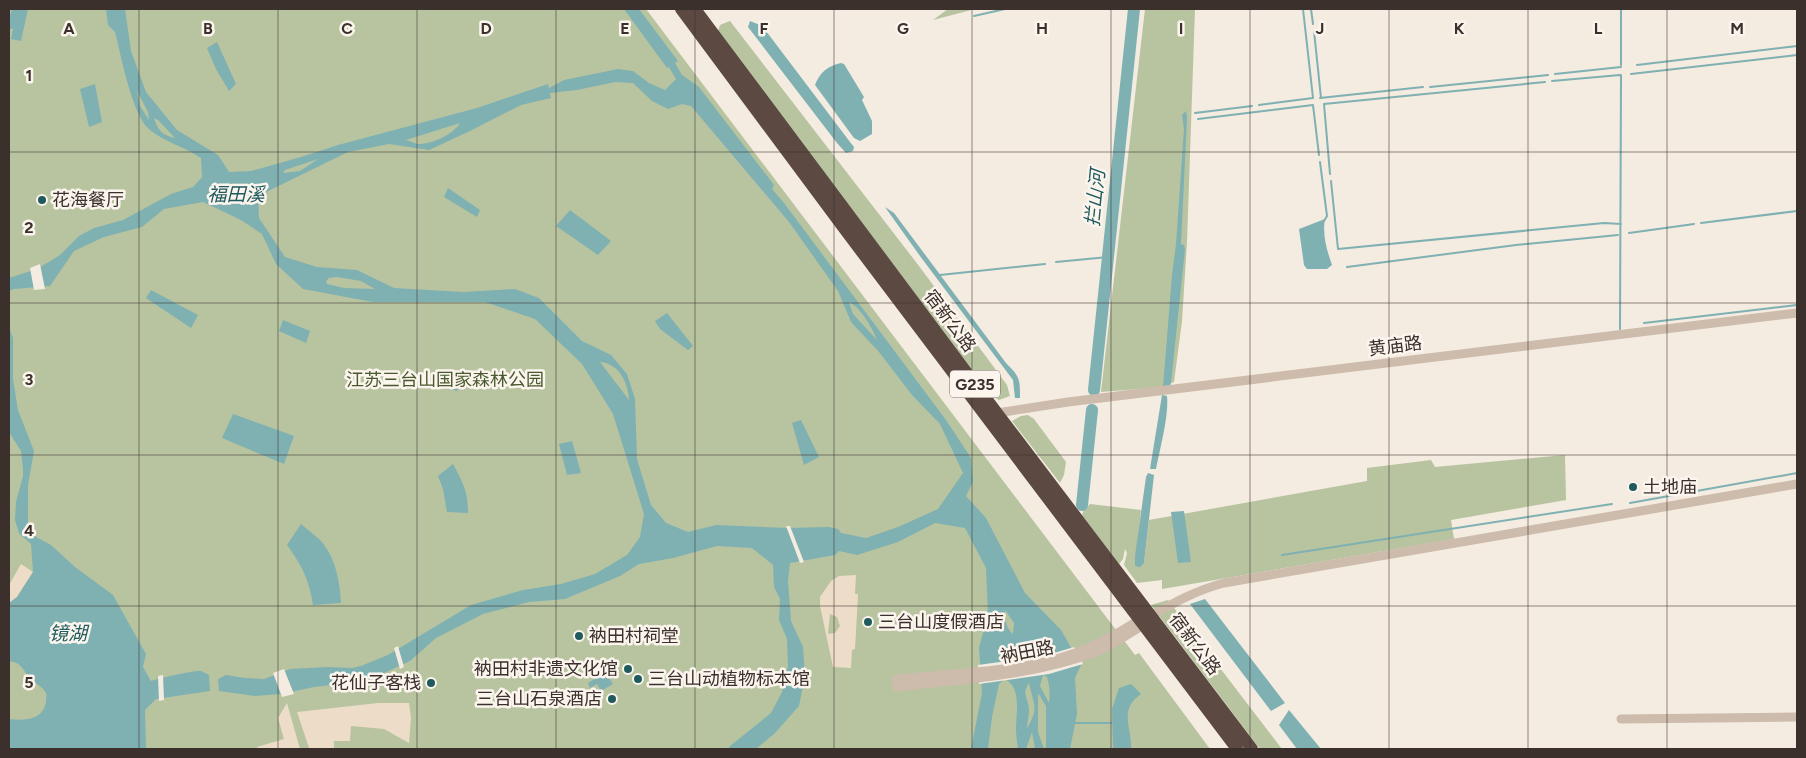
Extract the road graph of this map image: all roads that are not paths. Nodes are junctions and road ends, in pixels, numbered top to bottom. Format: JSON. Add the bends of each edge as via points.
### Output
{"nodes":[{"id":1,"x":681,"y":9,"type":"edge"},
{"id":2,"x":695,"y":9,"type":"edge"},
{"id":3,"x":1797,"y":313,"type":"edge"},
{"id":4,"x":996,"y":413,"type":"junction"},
{"id":5,"x":1797,"y":484,"type":"edge"},
{"id":6,"x":1148,"y":618,"type":"junction"},
{"id":7,"x":896,"y":683,"type":"dead end"},
{"id":8,"x":1797,"y":717,"type":"edge"},
{"id":9,"x":1621,"y":719,"type":"dead end"},
{"id":10,"x":1238,"y":749,"type":"edge"},
{"id":11,"x":1252,"y":749,"type":"edge"}],
"edges":[{"from":1,"to":6,"type":"highway","name":"宿新公路","via":[[846,231]]},
{"from":2,"to":4,"type":"highway","name":"宿新公路","number":"G235"},
{"from":3,"to":4,"type":"street","name":"黄庙路"},
{"from":4,"to":6,"type":"highway","name":"宿新公路","number":"G235"},
{"from":5,"to":6,"type":"street","name":"衲田路","via":[[1224,583],[1180,599]]},
{"from":6,"to":7,"type":"street","name":"衲田路","via":[[1093,649],[1057,659],[976,674]]},
{"from":6,"to":10,"type":"highway","name":"宿新公路"},
{"from":6,"to":11,"type":"highway","name":"宿新公路","number":"G235"},
{"from":8,"to":9,"type":"street"}]}
